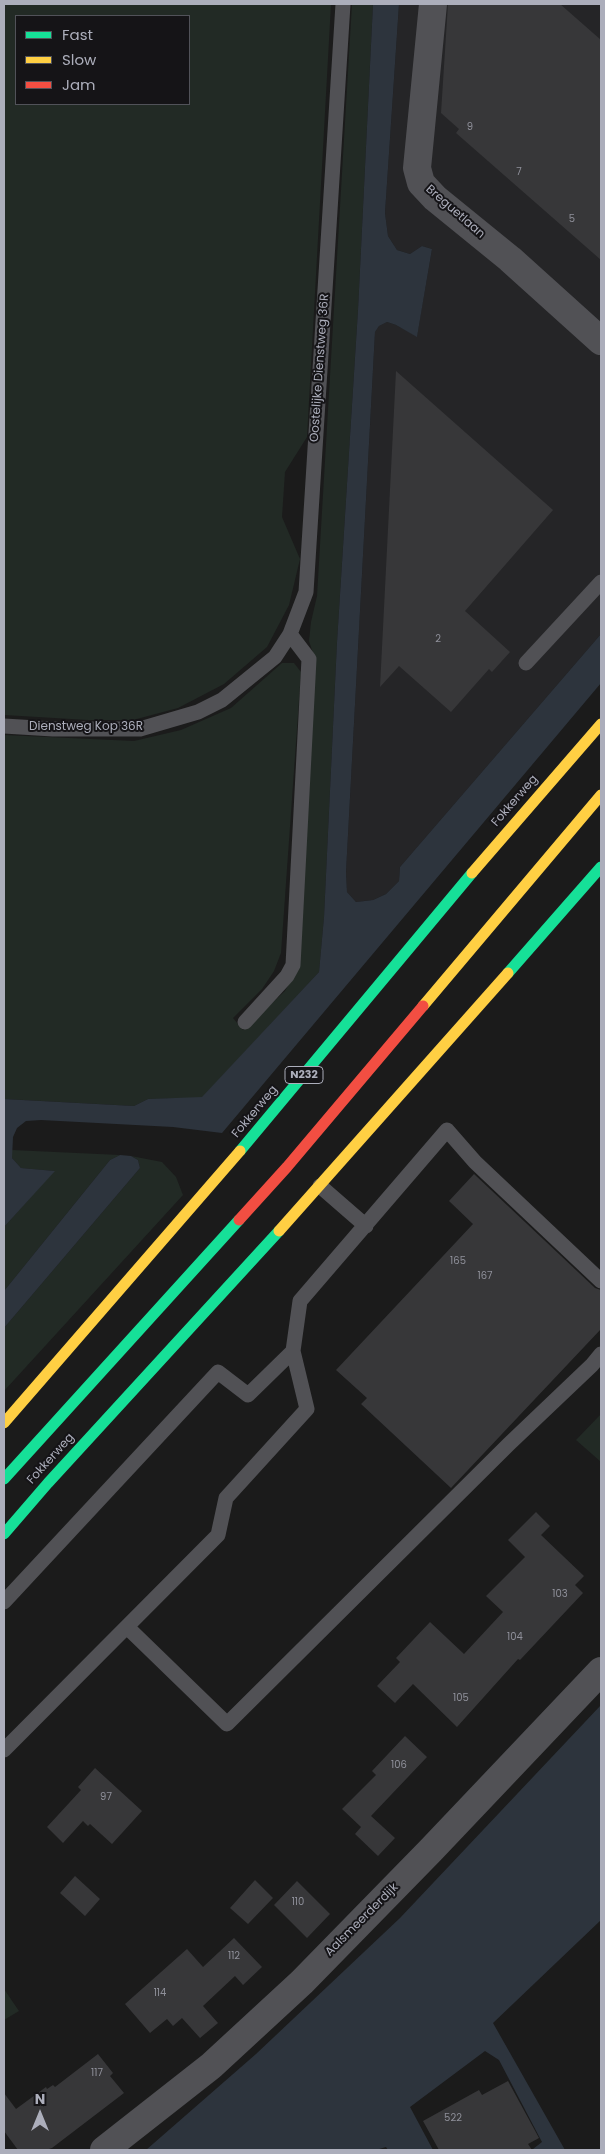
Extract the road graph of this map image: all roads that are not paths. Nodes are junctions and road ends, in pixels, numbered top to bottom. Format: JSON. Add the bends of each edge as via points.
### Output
{"nodes":[{"id":1,"x":343,"y":4,"type":"edge"},
{"id":2,"x":433,"y":4,"type":"edge"},
{"id":3,"x":601,"y":341,"type":"edge"},
{"id":4,"x":601,"y":582,"type":"edge"},
{"id":5,"x":290,"y":634,"type":"junction"},
{"id":6,"x":526,"y":663,"type":"dead end"},
{"id":7,"x":222,"y":700,"type":"joint"},
{"id":8,"x":601,"y":724,"type":"edge"},
{"id":9,"x":4,"y":726,"type":"edge"},
{"id":10,"x":601,"y":794,"type":"edge"},
{"id":11,"x":601,"y":867,"type":"edge"},
{"id":12,"x":245,"y":1022,"type":"dead end"},
{"id":13,"x":320,"y":1186,"type":"junction"},
{"id":14,"x":366,"y":1226,"type":"junction"},
{"id":15,"x":601,"y":1281,"type":"edge"},
{"id":16,"x":292,"y":1351,"type":"junction"},
{"id":17,"x":601,"y":1354,"type":"edge"},
{"id":18,"x":4,"y":1423,"type":"edge"},
{"id":19,"x":4,"y":1480,"type":"edge"},
{"id":20,"x":4,"y":1534,"type":"edge"},
{"id":21,"x":4,"y":1602,"type":"edge"},
{"id":22,"x":127,"y":1627,"type":"junction"},
{"id":23,"x":601,"y":1671,"type":"edge"},
{"id":24,"x":4,"y":1750,"type":"edge"},
{"id":25,"x":104,"y":2150,"type":"edge"}],
"edges":[{"from":1,"to":5,"type":"lane","name":"Oostelijke Dienstweg 36R","via":[[306,592]]},
{"from":2,"to":3,"type":"street","name":"Breguetlaan","via":[[417,168],[421,183]]},
{"from":4,"to":6,"type":"lane"},
{"from":5,"to":7,"type":"lane","name":"Oostelijke Dienstweg 36R","via":[[275,657]]},
{"from":5,"to":12,"type":"lane","via":[[309,659],[292,965],[287,976]]},
{"from":7,"to":9,"type":"lane","name":"Dienstweg Kop 36R","via":[[198,712],[140,729]]},
{"from":8,"to":18,"type":"main road","name":"Fokkerweg","number":"N232","via":[[484,858],[254,1135]]},
{"from":10,"to":19,"type":"main road","name":"Fokkerweg","via":[[287,1168]]},
{"from":11,"to":13,"type":"main road","name":"Fokkerweg"},
{"from":13,"to":14,"type":"lane"},
{"from":13,"to":20,"type":"main road","name":"Fokkerweg"},
{"from":14,"to":15,"type":"lane","via":[[447,1130],[475,1162]]},
{"from":14,"to":16,"type":"lane","via":[[300,1301]]},
{"from":16,"to":21,"type":"lane","via":[[248,1395],[218,1372]]},
{"from":16,"to":22,"type":"lane","via":[[307,1410],[226,1498],[218,1535]]},
{"from":17,"to":22,"type":"lane","via":[[227,1724]]},
{"from":22,"to":24,"type":"lane"},
{"from":23,"to":25,"type":"street","name":"Aalsmeerderdijk","via":[[302,1982],[211,2066]]}]}
